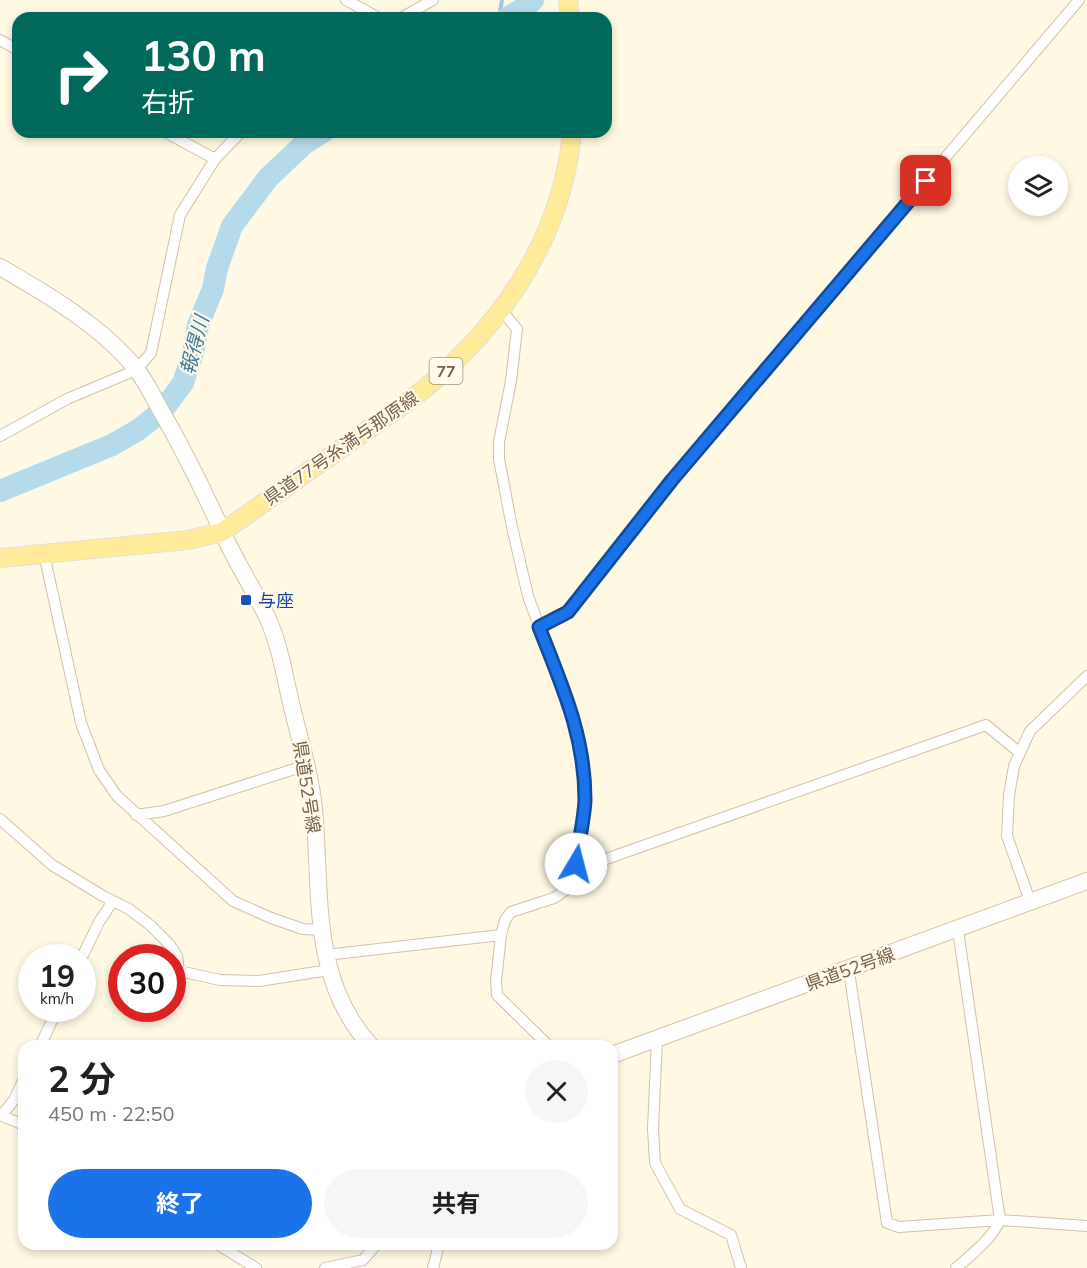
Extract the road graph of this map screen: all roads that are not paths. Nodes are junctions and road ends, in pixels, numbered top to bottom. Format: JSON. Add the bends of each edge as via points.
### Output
{"nodes":[{"id":1,"x":346,"y":0,"type":"edge"},
{"id":2,"x":433,"y":0,"type":"edge"},
{"id":3,"x":1079,"y":0,"type":"edge"},
{"id":4,"x":368,"y":12,"type":"edge"},
{"id":5,"x":412,"y":12,"type":"edge"},
{"id":6,"x":176,"y":138,"type":"edge"},
{"id":7,"x":235,"y":138,"type":"edge"},
{"id":8,"x":571,"y":138,"type":"edge"},
{"id":9,"x":215,"y":159,"type":"junction"},
{"id":10,"x":0,"y":267,"type":"edge"},
{"id":11,"x":502,"y":311,"type":"junction"},
{"id":12,"x":140,"y":375,"type":"junction"},
{"id":13,"x":0,"y":436,"type":"edge"},
{"id":14,"x":222,"y":532,"type":"junction"},
{"id":15,"x":44,"y":554,"type":"junction"},
{"id":16,"x":0,"y":558,"type":"edge"},
{"id":17,"x":539,"y":627,"type":"junction"},
{"id":18,"x":1087,"y":676,"type":"edge"},
{"id":19,"x":1020,"y":753,"type":"junction"},
{"id":20,"x":307,"y":765,"type":"junction"},
{"id":21,"x":136,"y":815,"type":"junction"},
{"id":22,"x":0,"y":819,"type":"edge"},
{"id":23,"x":576,"y":864,"type":"junction"},
{"id":24,"x":1087,"y":881,"type":"edge"},
{"id":25,"x":112,"y":901,"type":"junction"},
{"id":26,"x":1030,"y":902,"type":"junction"},
{"id":27,"x":323,"y":930,"type":"junction"},
{"id":28,"x":958,"y":930,"type":"junction"},
{"id":29,"x":501,"y":935,"type":"junction"},
{"id":30,"x":88,"y":944,"type":"edge"},
{"id":31,"x":328,"y":963,"type":"junction"},
{"id":32,"x":846,"y":971,"type":"junction"},
{"id":33,"x":51,"y":1022,"type":"edge"},
{"id":34,"x":657,"y":1039,"type":"junction"},
{"id":35,"x":43,"y":1040,"type":"edge"},
{"id":36,"x":366,"y":1040,"type":"edge"},
{"id":37,"x":543,"y":1040,"type":"edge"},
{"id":38,"x":618,"y":1053,"type":"edge"},
{"id":39,"x":18,"y":1092,"type":"edge"},
{"id":40,"x":1,"y":1115,"type":"edge"},
{"id":41,"x":18,"y":1122,"type":"edge"},
{"id":42,"x":1000,"y":1220,"type":"junction"},
{"id":43,"x":1087,"y":1226,"type":"edge"},
{"id":44,"x":227,"y":1250,"type":"edge"},
{"id":45,"x":373,"y":1250,"type":"edge"},
{"id":46,"x":437,"y":1250,"type":"edge"},
{"id":47,"x":363,"y":1264,"type":"edge"},
{"id":48,"x":256,"y":1268,"type":"edge"},
{"id":49,"x":325,"y":1268,"type":"edge"},
{"id":50,"x":433,"y":1268,"type":"edge"},
{"id":51,"x":741,"y":1268,"type":"edge"},
{"id":52,"x":956,"y":1268,"type":"edge"}],
"edges":[{"from":1,"to":4,"type":"street"},
{"from":2,"to":5,"type":"street"},
{"from":3,"to":17,"type":"street","via":[[672,480],[568,612]]},
{"from":6,"to":9,"type":"street"},
{"from":7,"to":9,"type":"street"},
{"from":8,"to":11,"type":"main road","name":"県道77号糸満与那原線","number":"77","via":[[553,214],[531,264]]},
{"from":9,"to":12,"type":"street","via":[[180,215],[151,353]]},
{"from":10,"to":12,"type":"main road","name":"県道52号線","via":[[76,314]]},
{"from":11,"to":14,"type":"main road","name":"県道77号糸満与那原線","number":"77","via":[[430,385]]},
{"from":11,"to":17,"type":"street","via":[[517,329],[498,452],[528,596]]},
{"from":12,"to":13,"type":"street","via":[[67,399]]},
{"from":12,"to":14,"type":"main road","name":"県道52号線","via":[[177,438]]},
{"from":14,"to":15,"type":"main road","name":"県道77号糸満与那原線","number":"77","via":[[188,540]]},
{"from":14,"to":20,"type":"main road","name":"県道52号線","via":[[268,620],[283,664]]},
{"from":15,"to":16,"type":"main road","name":"県道77号糸満与那原線","number":"77"},
{"from":15,"to":21,"type":"street","via":[[81,723],[99,770]]},
{"from":17,"to":23,"type":"street","via":[[574,718],[582,752],[585,800]]},
{"from":18,"to":19,"type":"street","via":[[1030,730]]},
{"from":19,"to":23,"type":"street","via":[[986,725],[596,865]]},
{"from":19,"to":26,"type":"street","via":[[1009,795],[1007,836]]},
{"from":20,"to":21,"type":"street","via":[[164,811]]},
{"from":20,"to":27,"type":"main road","name":"県道52号線"},
{"from":21,"to":27,"type":"street","via":[[233,901],[303,929]]},
{"from":22,"to":25,"type":"street","via":[[52,865]]},
{"from":23,"to":29,"type":"street","via":[[570,886],[562,894],[512,912]]},
{"from":24,"to":26,"type":"main road","name":"県道52号線"},
{"from":25,"to":30,"type":"street"},
{"from":25,"to":31,"type":"street","via":[[138,916],[170,945],[177,956],[179,971],[220,980],[259,981]]},
{"from":26,"to":28,"type":"main road","name":"県道52号線"},
{"from":27,"to":31,"type":"main road","name":"県道52号線"},
{"from":28,"to":32,"type":"main road","name":"県道52号線"},
{"from":28,"to":42,"type":"street"},
{"from":29,"to":31,"type":"street"},
{"from":29,"to":37,"type":"street","via":[[497,995]]},
{"from":31,"to":36,"type":"main road","name":"県道52号線","via":[[347,1016]]},
{"from":32,"to":34,"type":"main road","name":"県道52号線"},
{"from":32,"to":42,"type":"street","via":[[887,1223],[899,1227]]},
{"from":33,"to":35,"type":"street"},
{"from":34,"to":38,"type":"main road","name":"県道52号線"},
{"from":34,"to":51,"type":"street","via":[[655,1163],[680,1209],[731,1235]]},
{"from":39,"to":40,"type":"street"},
{"from":40,"to":41,"type":"street"},
{"from":42,"to":43,"type":"street"},
{"from":42,"to":52,"type":"street","via":[[996,1230]]},
{"from":44,"to":48,"type":"street"},
{"from":45,"to":47,"type":"street"},
{"from":46,"to":50,"type":"street"},
{"from":47,"to":49,"type":"street"}]}
